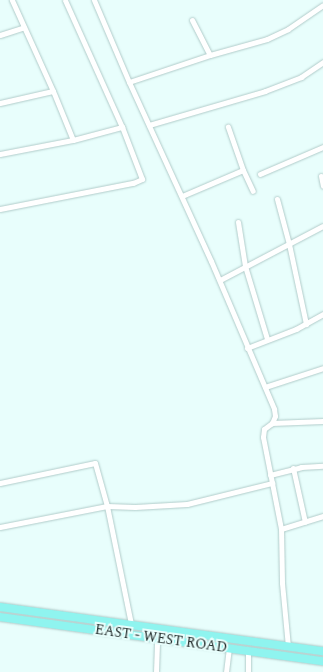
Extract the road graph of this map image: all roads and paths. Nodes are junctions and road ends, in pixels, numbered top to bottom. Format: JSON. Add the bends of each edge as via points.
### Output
{"nodes":[{"id":1,"x":12,"y":0,"type":"edge"},
{"id":2,"x":65,"y":0,"type":"edge"},
{"id":3,"x":94,"y":0,"type":"edge"},
{"id":4,"x":323,"y":5,"type":"edge"},
{"id":5,"x":192,"y":20,"type":"dead end"},
{"id":6,"x":24,"y":27,"type":"junction"},
{"id":7,"x":0,"y":35,"type":"edge"},
{"id":8,"x":210,"y":54,"type":"junction"},
{"id":9,"x":323,"y":62,"type":"edge"},
{"id":10,"x":129,"y":82,"type":"junction"},
{"id":11,"x":53,"y":91,"type":"junction"},
{"id":12,"x":0,"y":103,"type":"edge"},
{"id":13,"x":149,"y":124,"type":"junction"},
{"id":14,"x":122,"y":127,"type":"junction"},
{"id":15,"x":228,"y":127,"type":"dead end"},
{"id":16,"x":73,"y":140,"type":"junction"},
{"id":17,"x":323,"y":147,"type":"edge"},
{"id":18,"x":0,"y":154,"type":"edge"},
{"id":19,"x":243,"y":170,"type":"junction"},
{"id":20,"x":260,"y":174,"type":"dead end"},
{"id":21,"x":321,"y":176,"type":"dead end"},
{"id":22,"x":323,"y":186,"type":"edge"},
{"id":23,"x":253,"y":191,"type":"dead end"},
{"id":24,"x":182,"y":196,"type":"junction"},
{"id":25,"x":277,"y":199,"type":"dead end"},
{"id":26,"x":0,"y":209,"type":"edge"},
{"id":27,"x":238,"y":222,"type":"dead end"},
{"id":28,"x":323,"y":226,"type":"edge"},
{"id":29,"x":289,"y":244,"type":"junction"},
{"id":30,"x":245,"y":266,"type":"junction"},
{"id":31,"x":220,"y":280,"type":"junction"},
{"id":32,"x":323,"y":314,"type":"edge"},
{"id":33,"x":306,"y":324,"type":"junction"},
{"id":34,"x":267,"y":340,"type":"junction"},
{"id":35,"x":247,"y":348,"type":"junction"},
{"id":36,"x":323,"y":368,"type":"edge"},
{"id":37,"x":265,"y":387,"type":"junction"},
{"id":38,"x":323,"y":421,"type":"edge"},
{"id":39,"x":272,"y":423,"type":"junction"},
{"id":40,"x":323,"y":466,"type":"edge"},
{"id":41,"x":294,"y":468,"type":"junction"},
{"id":42,"x":270,"y":475,"type":"junction"},
{"id":43,"x":272,"y":483,"type":"junction"},
{"id":44,"x":0,"y":484,"type":"edge"},
{"id":45,"x":107,"y":506,"type":"junction"},
{"id":46,"x":323,"y":516,"type":"edge"},
{"id":47,"x":305,"y":522,"type":"junction"},
{"id":48,"x":0,"y":527,"type":"edge"},
{"id":49,"x":282,"y":529,"type":"junction"},
{"id":50,"x":0,"y":607,"type":"edge"},
{"id":51,"x":0,"y":617,"type":"edge"},
{"id":52,"x":131,"y":624,"type":"junction"},
{"id":53,"x":157,"y":640,"type":"junction"},
{"id":54,"x":288,"y":646,"type":"junction"},
{"id":55,"x":229,"y":649,"type":"junction"},
{"id":56,"x":323,"y":651,"type":"edge"},
{"id":57,"x":248,"y":652,"type":"junction"},
{"id":58,"x":323,"y":662,"type":"edge"},
{"id":59,"x":156,"y":672,"type":"edge"},
{"id":60,"x":226,"y":672,"type":"edge"},
{"id":61,"x":248,"y":672,"type":"edge"}],
"edges":[{"from":1,"to":6,"type":"street"},
{"from":2,"to":14,"type":"street"},
{"from":3,"to":10,"type":"street"},
{"from":4,"to":8,"type":"street","via":[[288,29],[267,39]]},
{"from":5,"to":8,"type":"street"},
{"from":6,"to":7,"type":"street"},
{"from":6,"to":11,"type":"street"},
{"from":8,"to":10,"type":"street"},
{"from":9,"to":13,"type":"street","via":[[301,77],[265,91]]},
{"from":10,"to":13,"type":"street"},
{"from":11,"to":12,"type":"street"},
{"from":11,"to":16,"type":"street"},
{"from":13,"to":24,"type":"street"},
{"from":14,"to":16,"type":"street"},
{"from":14,"to":26,"type":"street","via":[[142,180]]},
{"from":15,"to":19,"type":"street"},
{"from":16,"to":18,"type":"street"},
{"from":17,"to":20,"type":"street"},
{"from":19,"to":23,"type":"street"},
{"from":19,"to":24,"type":"street"},
{"from":21,"to":22,"type":"street"},
{"from":24,"to":31,"type":"street"},
{"from":25,"to":29,"type":"street"},
{"from":27,"to":30,"type":"street"},
{"from":28,"to":29,"type":"street"},
{"from":29,"to":30,"type":"street"},
{"from":29,"to":33,"type":"street"},
{"from":30,"to":31,"type":"street"},
{"from":30,"to":34,"type":"street"},
{"from":31,"to":35,"type":"street"},
{"from":32,"to":33,"type":"street"},
{"from":33,"to":34,"type":"street"},
{"from":34,"to":35,"type":"street"},
{"from":35,"to":37,"type":"street"},
{"from":36,"to":37,"type":"street"},
{"from":37,"to":39,"type":"street","via":[[274,409]]},
{"from":38,"to":39,"type":"street"},
{"from":39,"to":42,"type":"street","via":[[263,433]]},
{"from":40,"to":41,"type":"street"},
{"from":41,"to":42,"type":"street"},
{"from":41,"to":47,"type":"street"},
{"from":42,"to":43,"type":"street"},
{"from":43,"to":45,"type":"street","via":[[188,504]]},
{"from":43,"to":49,"type":"street"},
{"from":44,"to":45,"type":"street","via":[[95,463]]},
{"from":45,"to":48,"type":"street"},
{"from":45,"to":52,"type":"street"},
{"from":46,"to":47,"type":"street"},
{"from":47,"to":49,"type":"street"},
{"from":49,"to":54,"type":"street","via":[[282,583]]},
{"from":50,"to":52,"type":"main road","name":"EAST - WEST ROAD"},
{"from":51,"to":53,"type":"main road","name":"EAST - WEST ROAD"},
{"from":52,"to":54,"type":"main road","name":"EAST - WEST ROAD"},
{"from":53,"to":55,"type":"main road","name":"EAST - WEST ROAD"},
{"from":53,"to":59,"type":"street"},
{"from":54,"to":56,"type":"main road","name":"EAST - WEST ROAD"},
{"from":55,"to":57,"type":"main road","name":"EAST - WEST ROAD"},
{"from":55,"to":60,"type":"street"},
{"from":57,"to":58,"type":"main road","name":"EAST - WEST ROAD"},
{"from":57,"to":61,"type":"street"}]}
